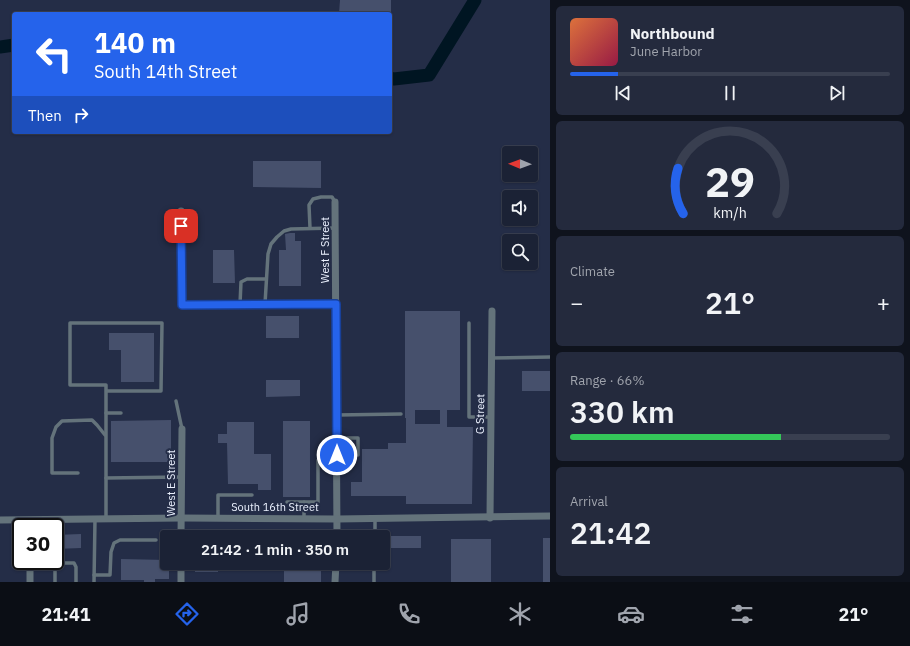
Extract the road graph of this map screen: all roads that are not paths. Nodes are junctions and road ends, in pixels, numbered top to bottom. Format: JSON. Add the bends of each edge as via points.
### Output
{"nodes":[{"id":1,"x":335,"y":202,"type":"joint"},
{"id":2,"x":181,"y":211,"type":"dead end"},
{"id":3,"x":310,"y":228,"type":"junction"},
{"id":4,"x":336,"y":228,"type":"junction"},
{"id":5,"x":266,"y":279,"type":"junction"},
{"id":6,"x":240,"y":304,"type":"junction"},
{"id":7,"x":265,"y":304,"type":"junction"},
{"id":8,"x":336,"y":304,"type":"junction"},
{"id":9,"x":492,"y":311,"type":"dead end"},
{"id":10,"x":469,"y":323,"type":"dead end"},
{"id":11,"x":550,"y":357,"type":"edge"},
{"id":12,"x":491,"y":358,"type":"junction"},
{"id":13,"x":106,"y":391,"type":"junction"},
{"id":14,"x":176,"y":401,"type":"dead end"},
{"id":15,"x":106,"y":413,"type":"junction"},
{"id":16,"x":121,"y":413,"type":"dead end"},
{"id":17,"x":401,"y":414,"type":"dead end"},
{"id":18,"x":337,"y":415,"type":"junction"},
{"id":19,"x":491,"y":417,"type":"junction"},
{"id":20,"x":182,"y":429,"type":"joint"},
{"id":21,"x":106,"y":436,"type":"junction"},
{"id":22,"x":337,"y":438,"type":"junction"},
{"id":23,"x":337,"y":458,"type":"junction"},
{"id":24,"x":78,"y":473,"type":"dead end"},
{"id":25,"x":182,"y":477,"type":"junction"},
{"id":26,"x":106,"y":478,"type":"junction"},
{"id":27,"x":252,"y":495,"type":"dead end"},
{"id":28,"x":287,"y":502,"type":"dead end"},
{"id":29,"x":304,"y":502,"type":"junction"},
{"id":30,"x":550,"y":516,"type":"edge"},
{"id":31,"x":182,"y":518,"type":"junction"},
{"id":32,"x":218,"y":518,"type":"junction"},
{"id":33,"x":304,"y":518,"type":"junction"},
{"id":34,"x":375,"y":518,"type":"junction"},
{"id":35,"x":490,"y":518,"type":"junction"},
{"id":36,"x":95,"y":519,"type":"junction"},
{"id":37,"x":106,"y":519,"type":"junction"},
{"id":38,"x":337,"y":519,"type":"junction"},
{"id":39,"x":0,"y":520,"type":"edge"},
{"id":40,"x":12,"y":521,"type":"edge"},
{"id":41,"x":64,"y":521,"type":"edge"},
{"id":42,"x":182,"y":530,"type":"edge"},
{"id":43,"x":337,"y":530,"type":"edge"},
{"id":44,"x":375,"y":530,"type":"edge"},
{"id":45,"x":156,"y":540,"type":"dead end"},
{"id":46,"x":30,"y":570,"type":"edge"},
{"id":47,"x":181,"y":570,"type":"edge"},
{"id":48,"x":336,"y":570,"type":"edge"},
{"id":49,"x":374,"y":570,"type":"edge"},
{"id":50,"x":94,"y":576,"type":"junction"},
{"id":51,"x":30,"y":582,"type":"edge"},
{"id":52,"x":55,"y":582,"type":"edge"},
{"id":53,"x":76,"y":582,"type":"edge"},
{"id":54,"x":94,"y":582,"type":"edge"},
{"id":55,"x":181,"y":582,"type":"edge"},
{"id":56,"x":335,"y":582,"type":"edge"},
{"id":57,"x":374,"y":582,"type":"edge"}],
"edges":[{"from":1,"to":3,"type":"lane","via":[[332,198],[313,199],[309,204]]},
{"from":1,"to":4,"type":"street","name":"West F Street"},
{"from":2,"to":6,"type":"street","via":[[182,305]]},
{"from":3,"to":4,"type":"lane"},
{"from":3,"to":5,"type":"lane","via":[[291,228],[284,231],[271,244]]},
{"from":4,"to":8,"type":"street","name":"West F Street"},
{"from":5,"to":6,"type":"lane","via":[[247,279],[241,282]]},
{"from":5,"to":7,"type":"lane"},
{"from":6,"to":7,"type":"street"},
{"from":7,"to":8,"type":"street"},
{"from":8,"to":18,"type":"street","name":"West F Street"},
{"from":9,"to":12,"type":"street","name":"G Street"},
{"from":10,"to":19,"type":"lane","via":[[470,417]]},
{"from":11,"to":12,"type":"lane"},
{"from":12,"to":19,"type":"street","name":"G Street"},
{"from":13,"to":13,"type":"lane","via":[[161,391],[162,323],[70,323],[70,385],[106,385]]},
{"from":13,"to":15,"type":"lane"},
{"from":14,"to":20,"type":"lane"},
{"from":15,"to":16,"type":"lane"},
{"from":15,"to":21,"type":"lane"},
{"from":17,"to":18,"type":"lane"},
{"from":18,"to":22,"type":"street","name":"West F Street"},
{"from":19,"to":35,"type":"street","name":"G Street"},
{"from":20,"to":25,"type":"street","name":"West E Street"},
{"from":21,"to":24,"type":"lane","via":[[92,420],[62,421],[56,427],[52,438],[52,474]]},
{"from":21,"to":26,"type":"lane"},
{"from":22,"to":23,"type":"street","name":"West F Street"},
{"from":22,"to":23,"type":"lane","via":[[358,438],[358,455]]},
{"from":23,"to":29,"type":"lane","via":[[318,460],[318,502]]},
{"from":23,"to":38,"type":"street","name":"West F Street"},
{"from":25,"to":26,"type":"lane"},
{"from":25,"to":31,"type":"street","name":"West E Street"},
{"from":26,"to":37,"type":"lane"},
{"from":27,"to":32,"type":"lane","via":[[218,495]]},
{"from":28,"to":29,"type":"lane"},
{"from":29,"to":33,"type":"lane"},
{"from":30,"to":35,"type":"street","name":"South 16th Street"},
{"from":31,"to":32,"type":"street","name":"South 16th Street"},
{"from":31,"to":37,"type":"street","name":"South 16th Street"},
{"from":31,"to":42,"type":"street","name":"West E Street"},
{"from":32,"to":33,"type":"street","name":"South 16th Street"},
{"from":33,"to":38,"type":"street","name":"South 16th Street"},
{"from":34,"to":35,"type":"street","name":"South 16th Street"},
{"from":34,"to":38,"type":"street","name":"South 16th Street"},
{"from":34,"to":44,"type":"lane"},
{"from":36,"to":37,"type":"street","name":"South 16th Street"},
{"from":36,"to":41,"type":"street","name":"South 16th Street"},
{"from":36,"to":50,"type":"lane"},
{"from":38,"to":43,"type":"street","name":"West F Street"},
{"from":39,"to":40,"type":"street","name":"South 16th Street"},
{"from":45,"to":50,"type":"lane","via":[[120,540],[114,543],[110,575]]},
{"from":46,"to":51,"type":"street"},
{"from":47,"to":55,"type":"street"},
{"from":48,"to":56,"type":"street"},
{"from":49,"to":57,"type":"lane"},
{"from":50,"to":54,"type":"lane"},
{"from":52,"to":53,"type":"lane","via":[[55,565],[74,563]]}]}
